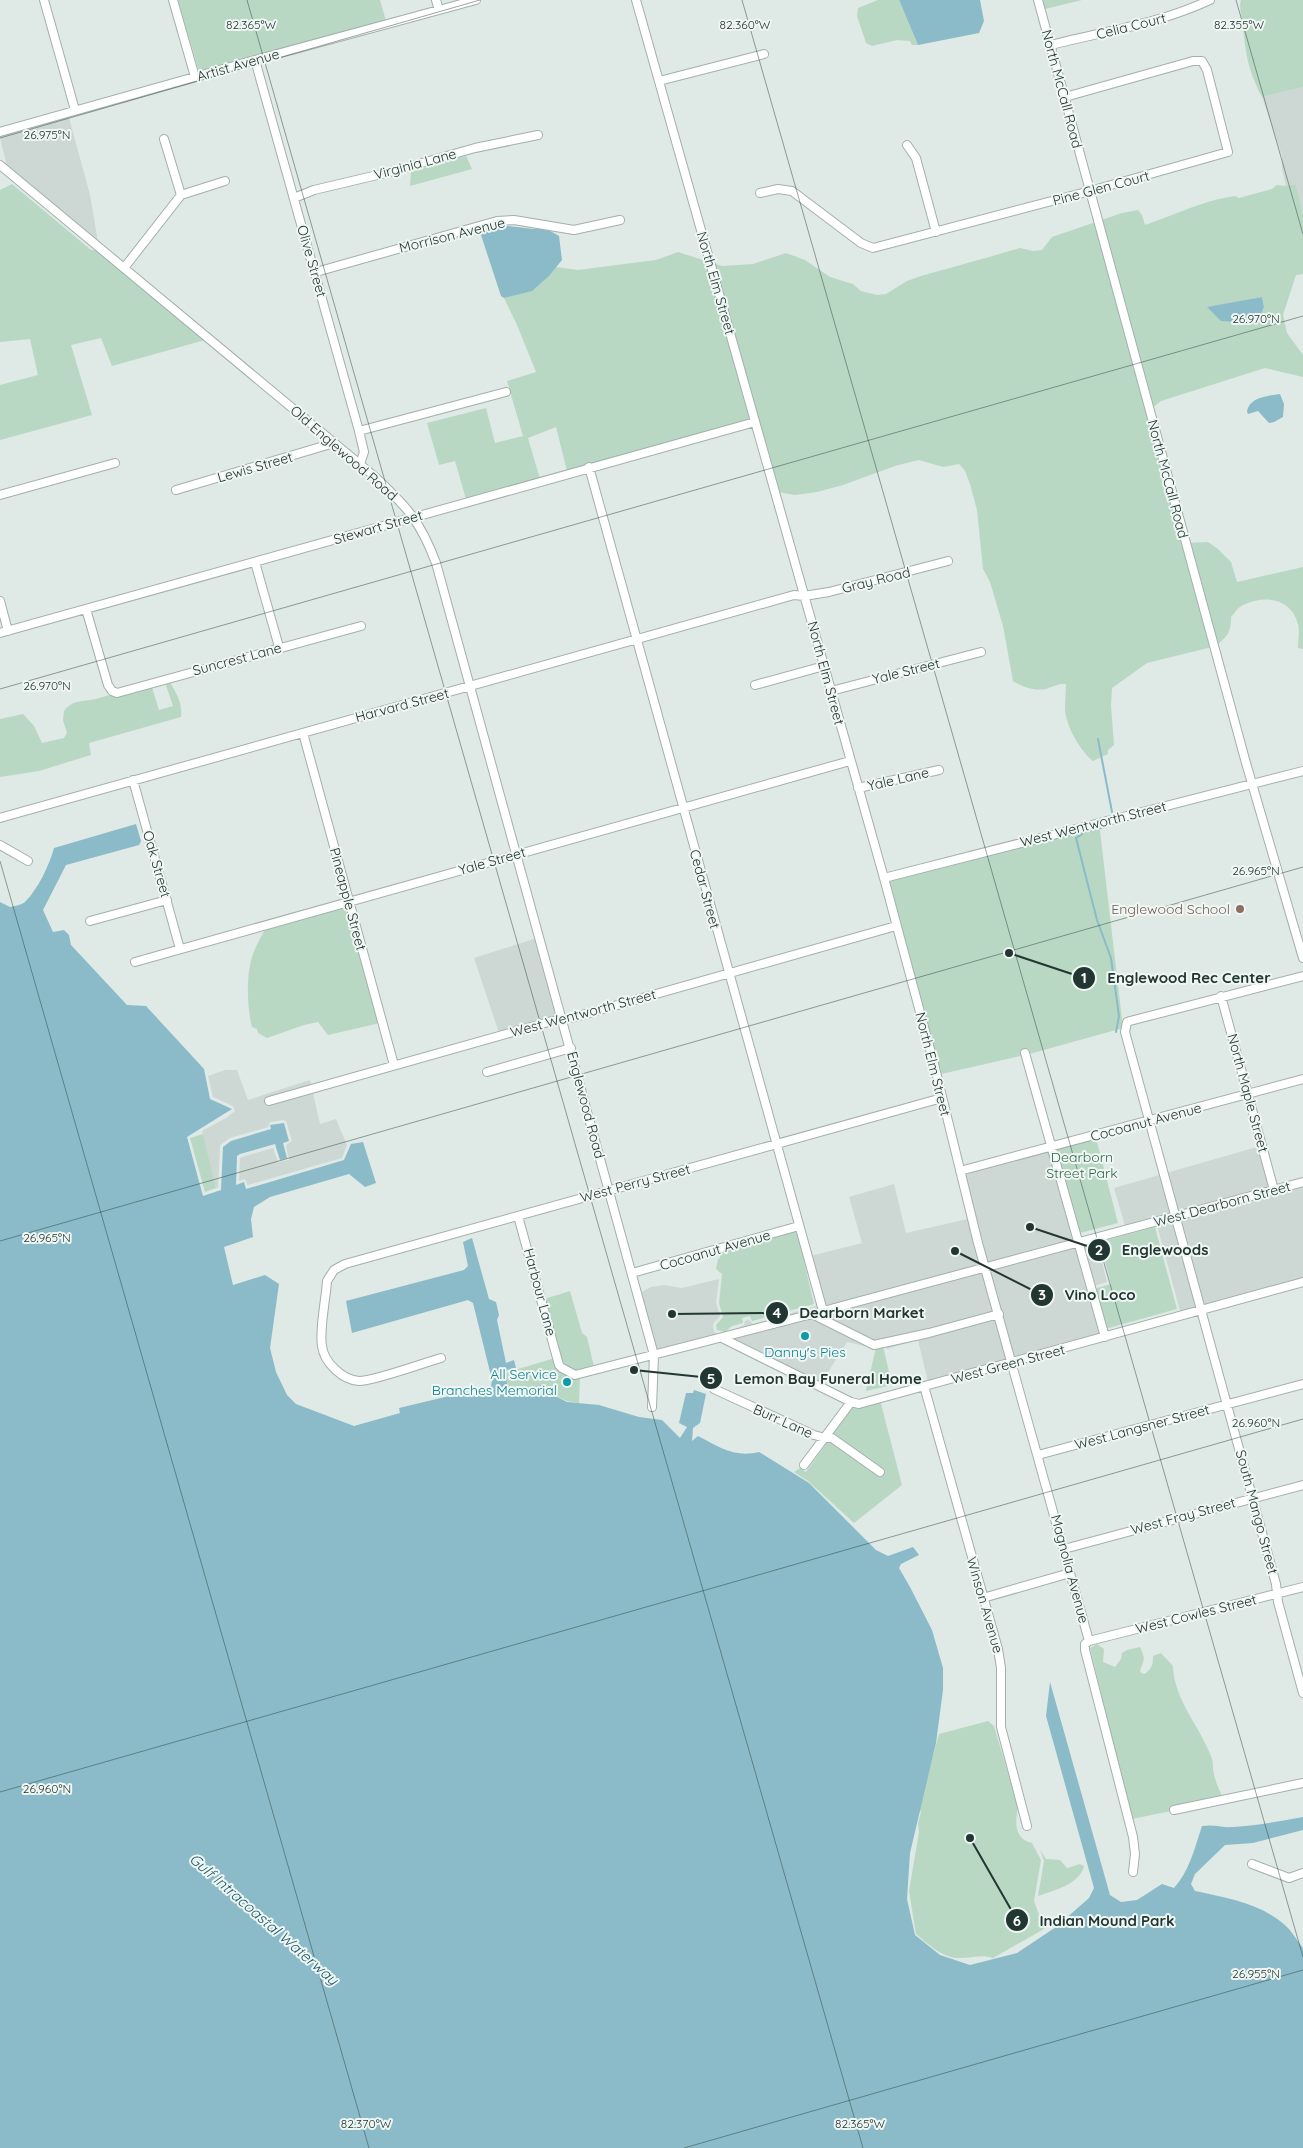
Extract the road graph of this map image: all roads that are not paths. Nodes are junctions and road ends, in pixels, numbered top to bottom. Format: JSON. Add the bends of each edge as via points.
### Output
{"nodes":[{"id":1,"x":44,"y":0,"type":"edge"},
{"id":2,"x":173,"y":0,"type":"edge"},
{"id":3,"x":436,"y":0,"type":"edge"},
{"id":4,"x":476,"y":0,"type":"edge"},
{"id":5,"x":636,"y":0,"type":"edge"},
{"id":6,"x":1038,"y":0,"type":"edge"},
{"id":7,"x":1210,"y":0,"type":"edge"},
{"id":8,"x":439,"y":10,"type":"junction"},
{"id":9,"x":1050,"y":45,"type":"junction"},
{"id":10,"x":764,"y":54,"type":"dead end"},
{"id":11,"x":255,"y":60,"type":"junction"},
{"id":12,"x":195,"y":77,"type":"junction"},
{"id":13,"x":659,"y":81,"type":"junction"},
{"id":14,"x":1065,"y":97,"type":"junction"},
{"id":15,"x":75,"y":110,"type":"junction"},
{"id":16,"x":0,"y":132,"type":"edge"},
{"id":17,"x":538,"y":134,"type":"dead end"},
{"id":18,"x":164,"y":140,"type":"dead end"},
{"id":19,"x":906,"y":146,"type":"dead end"},
{"id":20,"x":0,"y":165,"type":"edge"},
{"id":21,"x":225,"y":181,"type":"dead end"},
{"id":22,"x":1090,"y":191,"type":"junction"},
{"id":23,"x":760,"y":194,"type":"dead end"},
{"id":24,"x":182,"y":195,"type":"junction"},
{"id":25,"x":294,"y":198,"type":"junction"},
{"id":26,"x":620,"y":220,"type":"dead end"},
{"id":27,"x":936,"y":232,"type":"junction"},
{"id":28,"x":124,"y":268,"type":"junction"},
{"id":29,"x":316,"y":272,"type":"junction"},
{"id":30,"x":506,"y":392,"type":"dead end"},
{"id":31,"x":755,"y":422,"type":"junction"},
{"id":32,"x":359,"y":431,"type":"junction"},
{"id":33,"x":334,"y":443,"type":"junction"},
{"id":34,"x":115,"y":463,"type":"dead end"},
{"id":35,"x":360,"y":464,"type":"junction"},
{"id":36,"x":589,"y":467,"type":"junction"},
{"id":37,"x":176,"y":490,"type":"dead end"},
{"id":38,"x":0,"y":495,"type":"edge"},
{"id":39,"x":414,"y":516,"type":"junction"},
{"id":40,"x":948,"y":561,"type":"dead end"},
{"id":41,"x":255,"y":562,"type":"junction"},
{"id":42,"x":804,"y":596,"type":"junction"},
{"id":43,"x":0,"y":601,"type":"edge"},
{"id":44,"x":86,"y":608,"type":"junction"},
{"id":45,"x":361,"y":626,"type":"dead end"},
{"id":46,"x":4,"y":632,"type":"edge"},
{"id":47,"x":637,"y":640,"type":"junction"},
{"id":48,"x":279,"y":647,"type":"junction"},
{"id":49,"x":981,"y":652,"type":"dead end"},
{"id":50,"x":824,"y":666,"type":"junction"},
{"id":51,"x":755,"y":685,"type":"dead end"},
{"id":52,"x":470,"y":686,"type":"junction"},
{"id":53,"x":831,"y":691,"type":"junction"},
{"id":54,"x":303,"y":733,"type":"junction"},
{"id":55,"x":850,"y":761,"type":"junction"},
{"id":56,"x":939,"y":770,"type":"dead end"},
{"id":57,"x":1303,"y":771,"type":"edge"},
{"id":58,"x":133,"y":780,"type":"junction"},
{"id":59,"x":1252,"y":784,"type":"junction"},
{"id":60,"x":858,"y":788,"type":"junction"},
{"id":61,"x":683,"y":807,"type":"junction"},
{"id":62,"x":0,"y":818,"type":"edge"},
{"id":63,"x":0,"y":846,"type":"edge"},
{"id":64,"x":517,"y":854,"type":"junction"},
{"id":65,"x":28,"y":861,"type":"dead end"},
{"id":66,"x":884,"y":878,"type":"junction"},
{"id":67,"x":167,"y":900,"type":"junction"},
{"id":68,"x":348,"y":902,"type":"junction"},
{"id":69,"x":90,"y":921,"type":"dead end"},
{"id":70,"x":896,"y":926,"type":"junction"},
{"id":71,"x":180,"y":949,"type":"junction"},
{"id":72,"x":1303,"y":958,"type":"edge"},
{"id":73,"x":135,"y":962,"type":"dead end"},
{"id":74,"x":729,"y":974,"type":"junction"},
{"id":75,"x":1303,"y":976,"type":"edge"},
{"id":76,"x":1221,"y":996,"type":"junction"},
{"id":77,"x":562,"y":1019,"type":"junction"},
{"id":78,"x":570,"y":1048,"type":"junction"},
{"id":79,"x":1025,"y":1053,"type":"dead end"},
{"id":80,"x":394,"y":1065,"type":"junction"},
{"id":81,"x":487,"y":1072,"type":"dead end"},
{"id":82,"x":1303,"y":1079,"type":"edge"},
{"id":83,"x":1248,"y":1094,"type":"junction"},
{"id":84,"x":942,"y":1098,"type":"junction"},
{"id":85,"x":269,"y":1101,"type":"dead end"},
{"id":86,"x":1150,"y":1120,"type":"junction"},
{"id":87,"x":776,"y":1144,"type":"junction"},
{"id":88,"x":1051,"y":1147,"type":"junction"},
{"id":89,"x":960,"y":1171,"type":"junction"},
{"id":90,"x":1303,"y":1182,"type":"edge"},
{"id":91,"x":610,"y":1190,"type":"junction"},
{"id":92,"x":1274,"y":1190,"type":"junction"},
{"id":93,"x":518,"y":1216,"type":"junction"},
{"id":94,"x":1176,"y":1216,"type":"junction"},
{"id":95,"x":799,"y":1226,"type":"junction"},
{"id":96,"x":1077,"y":1242,"type":"junction"},
{"id":97,"x":985,"y":1267,"type":"junction"},
{"id":98,"x":632,"y":1273,"type":"junction"},
{"id":99,"x":1303,"y":1282,"type":"edge"},
{"id":100,"x":1202,"y":1309,"type":"junction"},
{"id":101,"x":823,"y":1311,"type":"junction"},
{"id":102,"x":812,"y":1314,"type":"junction"},
{"id":103,"x":999,"y":1314,"type":"junction"},
{"id":104,"x":1105,"y":1337,"type":"junction"},
{"id":105,"x":722,"y":1338,"type":"junction"},
{"id":106,"x":654,"y":1355,"type":"junction"},
{"id":107,"x":441,"y":1358,"type":"dead end"},
{"id":108,"x":1013,"y":1362,"type":"junction"},
{"id":109,"x":562,"y":1368,"type":"joint"},
{"id":110,"x":1303,"y":1384,"type":"edge"},
{"id":111,"x":924,"y":1386,"type":"junction"},
{"id":112,"x":714,"y":1389,"type":"dead end"},
{"id":113,"x":851,"y":1402,"type":"junction"},
{"id":114,"x":1228,"y":1404,"type":"junction"},
{"id":115,"x":652,"y":1407,"type":"dead end"},
{"id":116,"x":825,"y":1438,"type":"junction"},
{"id":117,"x":1038,"y":1455,"type":"junction"},
{"id":118,"x":804,"y":1465,"type":"dead end"},
{"id":119,"x":880,"y":1472,"type":"dead end"},
{"id":120,"x":1303,"y":1485,"type":"edge"},
{"id":121,"x":1253,"y":1498,"type":"junction"},
{"id":122,"x":1064,"y":1549,"type":"junction"},
{"id":123,"x":1070,"y":1573,"type":"junction"},
{"id":124,"x":1303,"y":1587,"type":"edge"},
{"id":125,"x":1277,"y":1593,"type":"junction"},
{"id":126,"x":983,"y":1598,"type":"junction"},
{"id":127,"x":1089,"y":1641,"type":"junction"},
{"id":128,"x":1303,"y":1693,"type":"edge"},
{"id":129,"x":1303,"y":1783,"type":"edge"},
{"id":130,"x":1174,"y":1810,"type":"dead end"},
{"id":131,"x":1027,"y":1826,"type":"dead end"},
{"id":132,"x":1252,"y":1864,"type":"dead end"},
{"id":133,"x":1133,"y":1872,"type":"dead end"},
{"id":134,"x":1303,"y":1873,"type":"edge"}],
"edges":[{"from":1,"to":15,"type":"street"},
{"from":2,"to":12,"type":"street"},
{"from":3,"to":8,"type":"street"},
{"from":4,"to":8,"type":"street","name":"Artist Avenue"},
{"from":5,"to":13,"type":"street","name":"North Elm Street"},
{"from":6,"to":9,"type":"street","name":"North McCall Road"},
{"from":7,"to":9,"type":"street","name":"Celia Court","via":[[1140,26]]},
{"from":8,"to":11,"type":"street","name":"Artist Avenue"},
{"from":9,"to":14,"type":"street","name":"North McCall Road"},
{"from":10,"to":13,"type":"street"},
{"from":11,"to":12,"type":"street","name":"Artist Avenue"},
{"from":11,"to":25,"type":"street","name":"Olive Street"},
{"from":12,"to":15,"type":"street","name":"Artist Avenue"},
{"from":13,"to":31,"type":"street","name":"North Elm Street"},
{"from":14,"to":22,"type":"street","name":"North McCall Road"},
{"from":14,"to":22,"type":"street","name":"Pine Glen Court","via":[[1202,61],[1227,142],[1228,152],[1219,156]]},
{"from":15,"to":16,"type":"street","name":"Artist Avenue"},
{"from":17,"to":25,"type":"street","name":"Virginia Lane","via":[[314,190]]},
{"from":18,"to":24,"type":"street"},
{"from":19,"to":27,"type":"street","via":[[916,158]]},
{"from":20,"to":28,"type":"street","name":"Old Englewood Road"},
{"from":21,"to":24,"type":"street"},
{"from":22,"to":27,"type":"street","name":"Pine Glen Court"},
{"from":22,"to":59,"type":"street","name":"North McCall Road"},
{"from":23,"to":27,"type":"street","name":"Pine Glen Court","via":[[778,189],[792,191],[869,247]]},
{"from":24,"to":28,"type":"street"},
{"from":25,"to":29,"type":"street","name":"Olive Street"},
{"from":26,"to":29,"type":"street","name":"Morrison Avenue","via":[[574,230],[514,220],[497,221]]},
{"from":28,"to":33,"type":"street","name":"Old Englewood Road"},
{"from":29,"to":32,"type":"street","name":"Olive Street"},
{"from":30,"to":32,"type":"street"},
{"from":31,"to":36,"type":"street","name":"Stewart Street"},
{"from":31,"to":42,"type":"street","name":"North Elm Street"},
{"from":32,"to":35,"type":"street","name":"Olive Street","via":[[364,452]]},
{"from":33,"to":35,"type":"street","name":"Old Englewood Road"},
{"from":33,"to":37,"type":"street","name":"Lewis Street"},
{"from":34,"to":38,"type":"street"},
{"from":35,"to":39,"type":"street","name":"Old Englewood Road"},
{"from":36,"to":39,"type":"street","name":"Stewart Street"},
{"from":36,"to":47,"type":"street","name":"Cedar Street"},
{"from":39,"to":41,"type":"street","name":"Stewart Street"},
{"from":39,"to":52,"type":"street","name":"Old Englewood Road","via":[[436,563]]},
{"from":40,"to":42,"type":"street","name":"Gray Road"},
{"from":41,"to":44,"type":"street","name":"Stewart Street"},
{"from":41,"to":48,"type":"street"},
{"from":42,"to":47,"type":"street","name":"Harvard Street","via":[[794,595]]},
{"from":42,"to":50,"type":"street","name":"North Elm Street"},
{"from":43,"to":46,"type":"street"},
{"from":44,"to":46,"type":"street","name":"Stewart Street"},
{"from":44,"to":48,"type":"street","name":"Suncrest Lane","via":[[108,685],[117,693]]},
{"from":45,"to":48,"type":"street","name":"Suncrest Lane"},
{"from":47,"to":52,"type":"street","name":"Harvard Street"},
{"from":47,"to":61,"type":"street","name":"Cedar Street"},
{"from":49,"to":53,"type":"street","name":"Yale Street"},
{"from":50,"to":51,"type":"street"},
{"from":50,"to":53,"type":"street","name":"North Elm Street"},
{"from":52,"to":54,"type":"street","name":"Harvard Street"},
{"from":52,"to":64,"type":"street","name":"Old Englewood Road"},
{"from":53,"to":55,"type":"street","name":"North Elm Street"},
{"from":54,"to":58,"type":"street","name":"Harvard Street"},
{"from":54,"to":68,"type":"street","name":"Pineapple Street"},
{"from":55,"to":60,"type":"street","name":"North Elm Street"},
{"from":55,"to":61,"type":"street","name":"Yale Street"},
{"from":56,"to":60,"type":"street","name":"Yale Lane"},
{"from":57,"to":59,"type":"street","name":"West Wentworth Street"},
{"from":58,"to":62,"type":"street","name":"Harvard Street"},
{"from":58,"to":67,"type":"street","name":"Oak Street"},
{"from":59,"to":66,"type":"street","name":"West Wentworth Street"},
{"from":59,"to":72,"type":"street","name":"North McCall Road"},
{"from":60,"to":66,"type":"street","name":"North Elm Street"},
{"from":61,"to":64,"type":"street","name":"Yale Street"},
{"from":61,"to":74,"type":"street","name":"Cedar Street"},
{"from":63,"to":65,"type":"street"},
{"from":64,"to":68,"type":"street","name":"Yale Street"},
{"from":64,"to":77,"type":"street","name":"Englewood Road"},
{"from":66,"to":70,"type":"street","name":"North Elm Street"},
{"from":67,"to":69,"type":"street"},
{"from":67,"to":71,"type":"street","name":"Oak Street"},
{"from":68,"to":71,"type":"street","name":"Yale Street"},
{"from":68,"to":80,"type":"street","name":"Pineapple Street"},
{"from":70,"to":74,"type":"street","name":"West Wentworth Street"},
{"from":70,"to":84,"type":"street","name":"North Elm Street"},
{"from":71,"to":73,"type":"street","name":"Yale Street"},
{"from":74,"to":77,"type":"street","name":"West Wentworth Street"},
{"from":74,"to":87,"type":"street","name":"Cedar Street"},
{"from":75,"to":76,"type":"street"},
{"from":76,"to":83,"type":"street","name":"North Maple Street"},
{"from":76,"to":86,"type":"street","name":"South Mango Street","via":[[1127,1022],[1125,1032]]},
{"from":77,"to":78,"type":"street","name":"Englewood Road"},
{"from":77,"to":80,"type":"street","name":"West Wentworth Street"},
{"from":78,"to":81,"type":"street"},
{"from":78,"to":91,"type":"street","name":"Englewood Road"},
{"from":79,"to":88,"type":"street"},
{"from":80,"to":85,"type":"street","name":"West Wentworth Street"},
{"from":82,"to":83,"type":"street","name":"Cocoanut Avenue"},
{"from":83,"to":86,"type":"street","name":"Cocoanut Avenue"},
{"from":83,"to":92,"type":"street","name":"North Maple Street"},
{"from":84,"to":87,"type":"street","name":"West Perry Street"},
{"from":84,"to":89,"type":"street","name":"North Elm Street"},
{"from":86,"to":88,"type":"street","name":"Cocoanut Avenue"},
{"from":86,"to":94,"type":"street","name":"South Mango Street"},
{"from":87,"to":91,"type":"street","name":"West Perry Street"},
{"from":87,"to":95,"type":"street","name":"Cedar Street"},
{"from":88,"to":89,"type":"street","name":"Cocoanut Avenue"},
{"from":88,"to":96,"type":"street"},
{"from":89,"to":97,"type":"street","name":"North Elm Street"},
{"from":90,"to":92,"type":"street","name":"West Dearborn Street"},
{"from":91,"to":93,"type":"street","name":"West Perry Street"},
{"from":91,"to":98,"type":"street","name":"Englewood Road"},
{"from":92,"to":94,"type":"street","name":"West Dearborn Street"},
{"from":93,"to":107,"type":"street","name":"West Perry Street","via":[[345,1264],[331,1273],[327,1281],[321,1343],[326,1358],[342,1374],[351,1379],[365,1380]]},
{"from":93,"to":109,"type":"street","name":"Harbour Lane"},
{"from":94,"to":96,"type":"street","name":"West Dearborn Street"},
{"from":94,"to":100,"type":"street","name":"South Mango Street"},
{"from":95,"to":98,"type":"street","name":"Cocoanut Avenue"},
{"from":95,"to":101,"type":"street","name":"Cedar Street"},
{"from":96,"to":97,"type":"street","name":"West Dearborn Street"},
{"from":96,"to":104,"type":"street"},
{"from":97,"to":101,"type":"street","name":"West Dearborn Street"},
{"from":97,"to":103,"type":"street","name":"Magnolia Avenue"},
{"from":98,"to":106,"type":"street","name":"Englewood Road"},
{"from":99,"to":100,"type":"street","name":"West Green Street"},
{"from":100,"to":104,"type":"street","name":"West Green Street"},
{"from":100,"to":114,"type":"street","name":"South Mango Street"},
{"from":101,"to":102,"type":"street","name":"West Dearborn Street"},
{"from":102,"to":103,"type":"street","via":[[874,1345],[929,1334]]},
{"from":102,"to":105,"type":"street","name":"West Dearborn Street"},
{"from":103,"to":108,"type":"street","name":"Magnolia Avenue"},
{"from":104,"to":108,"type":"street","name":"West Green Street"},
{"from":105,"to":106,"type":"street","name":"West Dearborn Street"},
{"from":105,"to":113,"type":"street"},
{"from":106,"to":109,"type":"street","name":"West Dearborn Street","via":[[575,1375]]},
{"from":106,"to":115,"type":"street","name":"Englewood Road"},
{"from":108,"to":111,"type":"street","name":"West Green Street"},
{"from":108,"to":117,"type":"street","name":"Magnolia Avenue"},
{"from":110,"to":114,"type":"street","name":"West Langsner Street"},
{"from":111,"to":113,"type":"street","name":"West Green Street","via":[[859,1404]]},
{"from":111,"to":126,"type":"street","name":"Winson Avenue"},
{"from":112,"to":116,"type":"street","name":"Burr Lane"},
{"from":113,"to":116,"type":"street"},
{"from":114,"to":117,"type":"street","name":"West Langsner Street"},
{"from":114,"to":121,"type":"street","name":"South Mango Street"},
{"from":116,"to":118,"type":"street"},
{"from":116,"to":119,"type":"street","name":"Burr Lane","via":[[832,1438]]},
{"from":117,"to":122,"type":"street","name":"Magnolia Avenue"},
{"from":120,"to":121,"type":"street","name":"West Fray Street"},
{"from":121,"to":122,"type":"street","name":"West Fray Street"},
{"from":121,"to":125,"type":"street","name":"South Mango Street"},
{"from":122,"to":123,"type":"street","name":"Magnolia Avenue"},
{"from":123,"to":126,"type":"street"},
{"from":123,"to":127,"type":"street","name":"Magnolia Avenue"},
{"from":124,"to":125,"type":"street","name":"West Cowles Street"},
{"from":125,"to":127,"type":"street","name":"West Cowles Street"},
{"from":125,"to":128,"type":"street","name":"South Mango Street"},
{"from":126,"to":131,"type":"street","name":"Winson Avenue","via":[[1000,1661],[1001,1728]]},
{"from":127,"to":133,"type":"street","name":"Magnolia Avenue","via":[[1085,1650],[1133,1837]]},
{"from":129,"to":130,"type":"street"},
{"from":132,"to":134,"type":"street","via":[[1289,1878]]}]}
